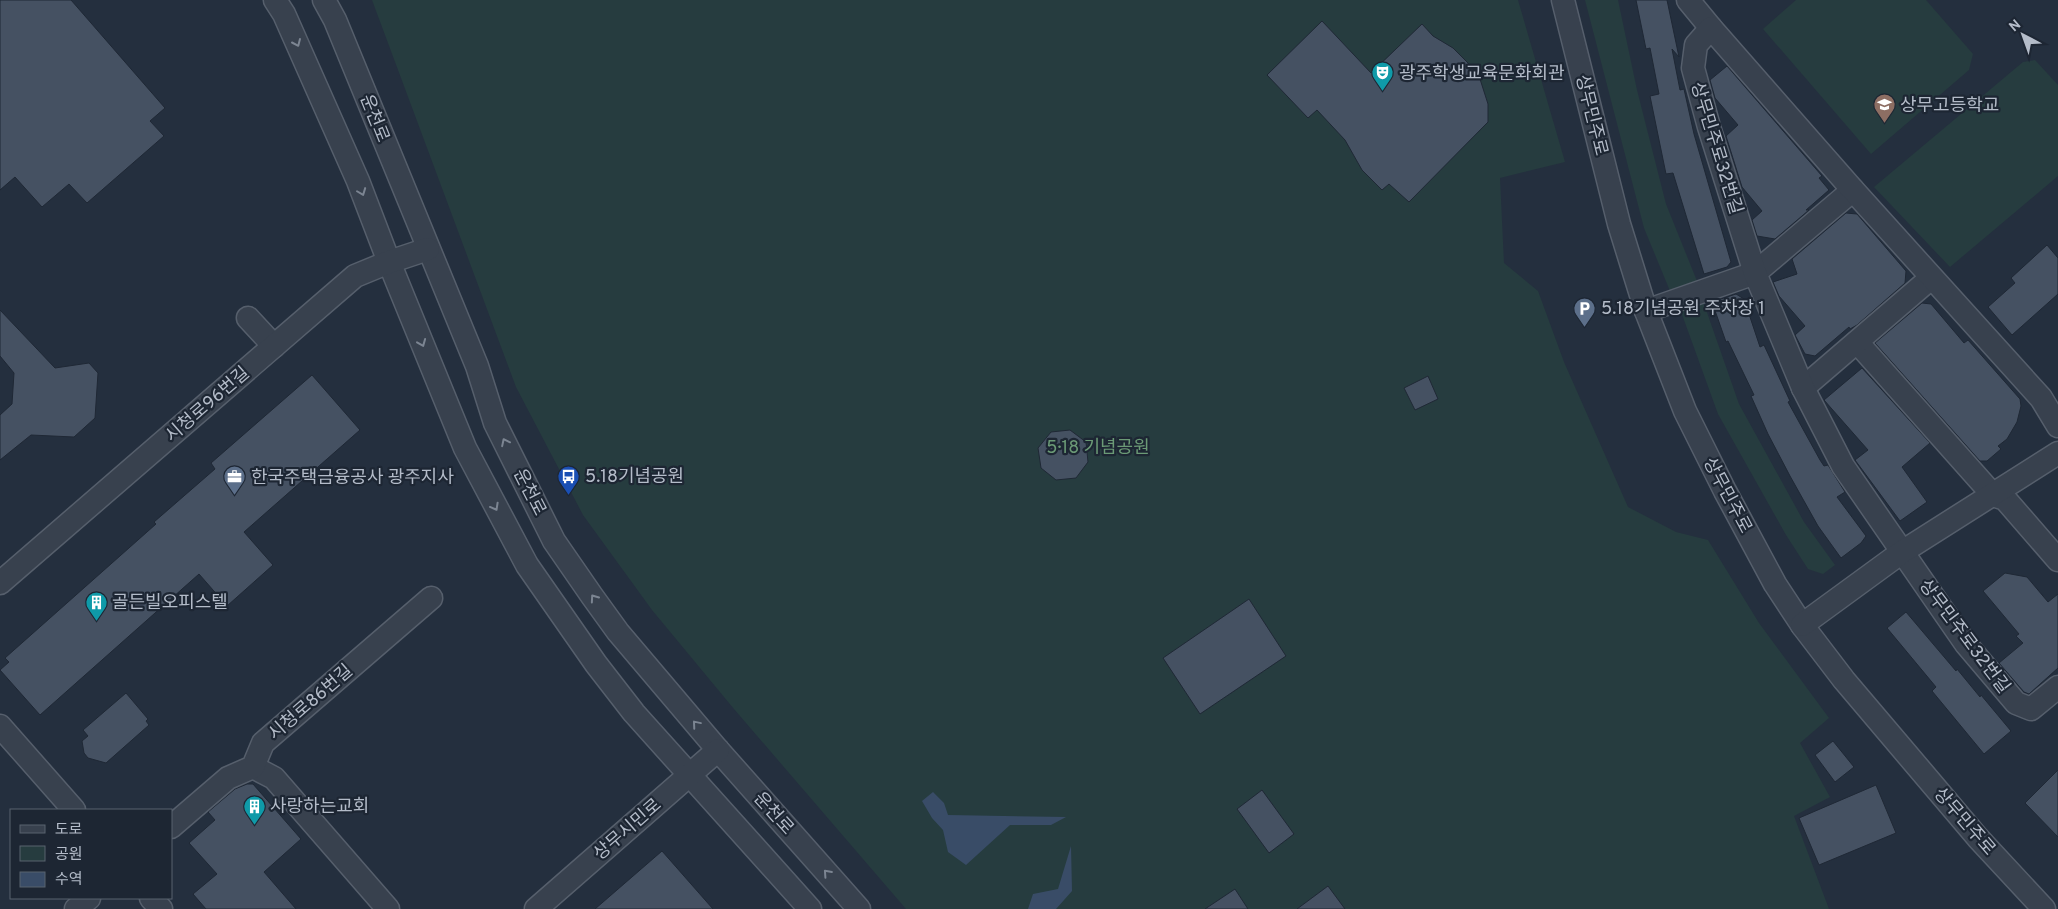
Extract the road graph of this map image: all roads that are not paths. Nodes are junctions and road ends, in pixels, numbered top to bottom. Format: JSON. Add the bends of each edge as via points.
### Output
{"nodes":[{"id":1,"x":275,"y":0,"type":"edge"},
{"id":2,"x":324,"y":0,"type":"edge"},
{"id":3,"x":1563,"y":0,"type":"edge"},
{"id":4,"x":1688,"y":0,"type":"edge"},
{"id":5,"x":1711,"y":28,"type":"junction"},
{"id":6,"x":1853,"y":190,"type":"junction"},
{"id":7,"x":428,"y":249,"type":"junction"},
{"id":8,"x":389,"y":262,"type":"junction"},
{"id":9,"x":1755,"y":273,"type":"junction"},
{"id":10,"x":1931,"y":278,"type":"junction"},
{"id":11,"x":1646,"y":311,"type":"junction"},
{"id":12,"x":248,"y":318,"type":"dead end"},
{"id":13,"x":1857,"y":342,"type":"junction"},
{"id":14,"x":274,"y":346,"type":"junction"},
{"id":15,"x":1804,"y":388,"type":"junction"},
{"id":16,"x":2058,"y":426,"type":"edge"},
{"id":17,"x":2058,"y":452,"type":"edge"},
{"id":18,"x":1993,"y":495,"type":"junction"},
{"id":19,"x":1902,"y":552,"type":"junction"},
{"id":20,"x":2058,"y":560,"type":"edge"},
{"id":21,"x":0,"y":583,"type":"edge"},
{"id":22,"x":431,"y":598,"type":"dead end"},
{"id":23,"x":1802,"y":625,"type":"junction"},
{"id":24,"x":2058,"y":687,"type":"edge"},
{"id":25,"x":0,"y":726,"type":"edge"},
{"id":26,"x":718,"y":750,"type":"junction"},
{"id":27,"x":253,"y":767,"type":"junction"},
{"id":28,"x":689,"y":774,"type":"junction"},
{"id":29,"x":73,"y":809,"type":"edge"},
{"id":30,"x":172,"y":826,"type":"edge"},
{"id":31,"x":88,"y":899,"type":"edge"},
{"id":32,"x":152,"y":899,"type":"edge"},
{"id":33,"x":543,"y":907,"type":"edge"},
{"id":34,"x":76,"y":909,"type":"edge"},
{"id":35,"x":161,"y":909,"type":"edge"},
{"id":36,"x":388,"y":909,"type":"edge"},
{"id":37,"x":810,"y":909,"type":"edge"},
{"id":38,"x":859,"y":909,"type":"edge"},
{"id":39,"x":2044,"y":909,"type":"edge"}],
"edges":[{"from":1,"to":8,"type":"street","name":"운천로","one_way":true,"via":[[358,181]]},
{"from":2,"to":7,"type":"street","name":"운천로"},
{"from":3,"to":11,"type":"street","name":"상무민주로","via":[[1619,224]]},
{"from":4,"to":5,"type":"street"},
{"from":5,"to":6,"type":"street"},
{"from":5,"to":9,"type":"street","name":"상무민주로32번길","via":[[1696,45],[1693,68]]},
{"from":6,"to":9,"type":"street"},
{"from":6,"to":10,"type":"street"},
{"from":7,"to":8,"type":"street","name":"시청로96번길"},
{"from":26,"to":7,"type":"street","name":"운천로","one_way":true,"via":[[618,632],[554,541],[495,423],[476,366]]},
{"from":8,"to":14,"type":"street","name":"시청로96번길","via":[[355,276]]},
{"from":8,"to":28,"type":"street","name":"운천로","one_way":true,"via":[[465,448],[527,565],[634,714]]},
{"from":9,"to":11,"type":"street"},
{"from":9,"to":15,"type":"street","name":"상무민주로32번길"},
{"from":10,"to":13,"type":"street"},
{"from":10,"to":16,"type":"street","via":[[2041,398]]},
{"from":11,"to":23,"type":"street","name":"상무민주로","via":[[1694,428],[1770,575]]},
{"from":12,"to":14,"type":"street"},
{"from":13,"to":15,"type":"street"},
{"from":13,"to":18,"type":"street"},
{"from":14,"to":21,"type":"street","name":"시청로96번길"},
{"from":15,"to":19,"type":"street","name":"상무민주로32번길","via":[[1843,466]]},
{"from":17,"to":18,"type":"street"},
{"from":18,"to":19,"type":"street"},
{"from":18,"to":20,"type":"street","via":[[2005,499]]},
{"from":19,"to":23,"type":"street"},
{"from":19,"to":24,"type":"street","name":"상무민주로32번길","via":[[1966,644],[2016,703],[2031,709]]},
{"from":22,"to":27,"type":"street","name":"시청로86번길","via":[[263,743]]},
{"from":23,"to":39,"type":"street","name":"상무민주로","via":[[1844,680],[1978,838]]},
{"from":25,"to":29,"type":"street"},
{"from":26,"to":28,"type":"street","name":"상무시민로"},
{"from":38,"to":26,"type":"street","name":"운천로","one_way":true},
{"from":27,"to":30,"type":"street","via":[[228,778]]},
{"from":27,"to":36,"type":"street","via":[[274,778]]},
{"from":28,"to":33,"type":"street","name":"상무시민로"},
{"from":28,"to":37,"type":"street","name":"운천로"},
{"from":31,"to":34,"type":"street"},
{"from":32,"to":35,"type":"street"}]}
